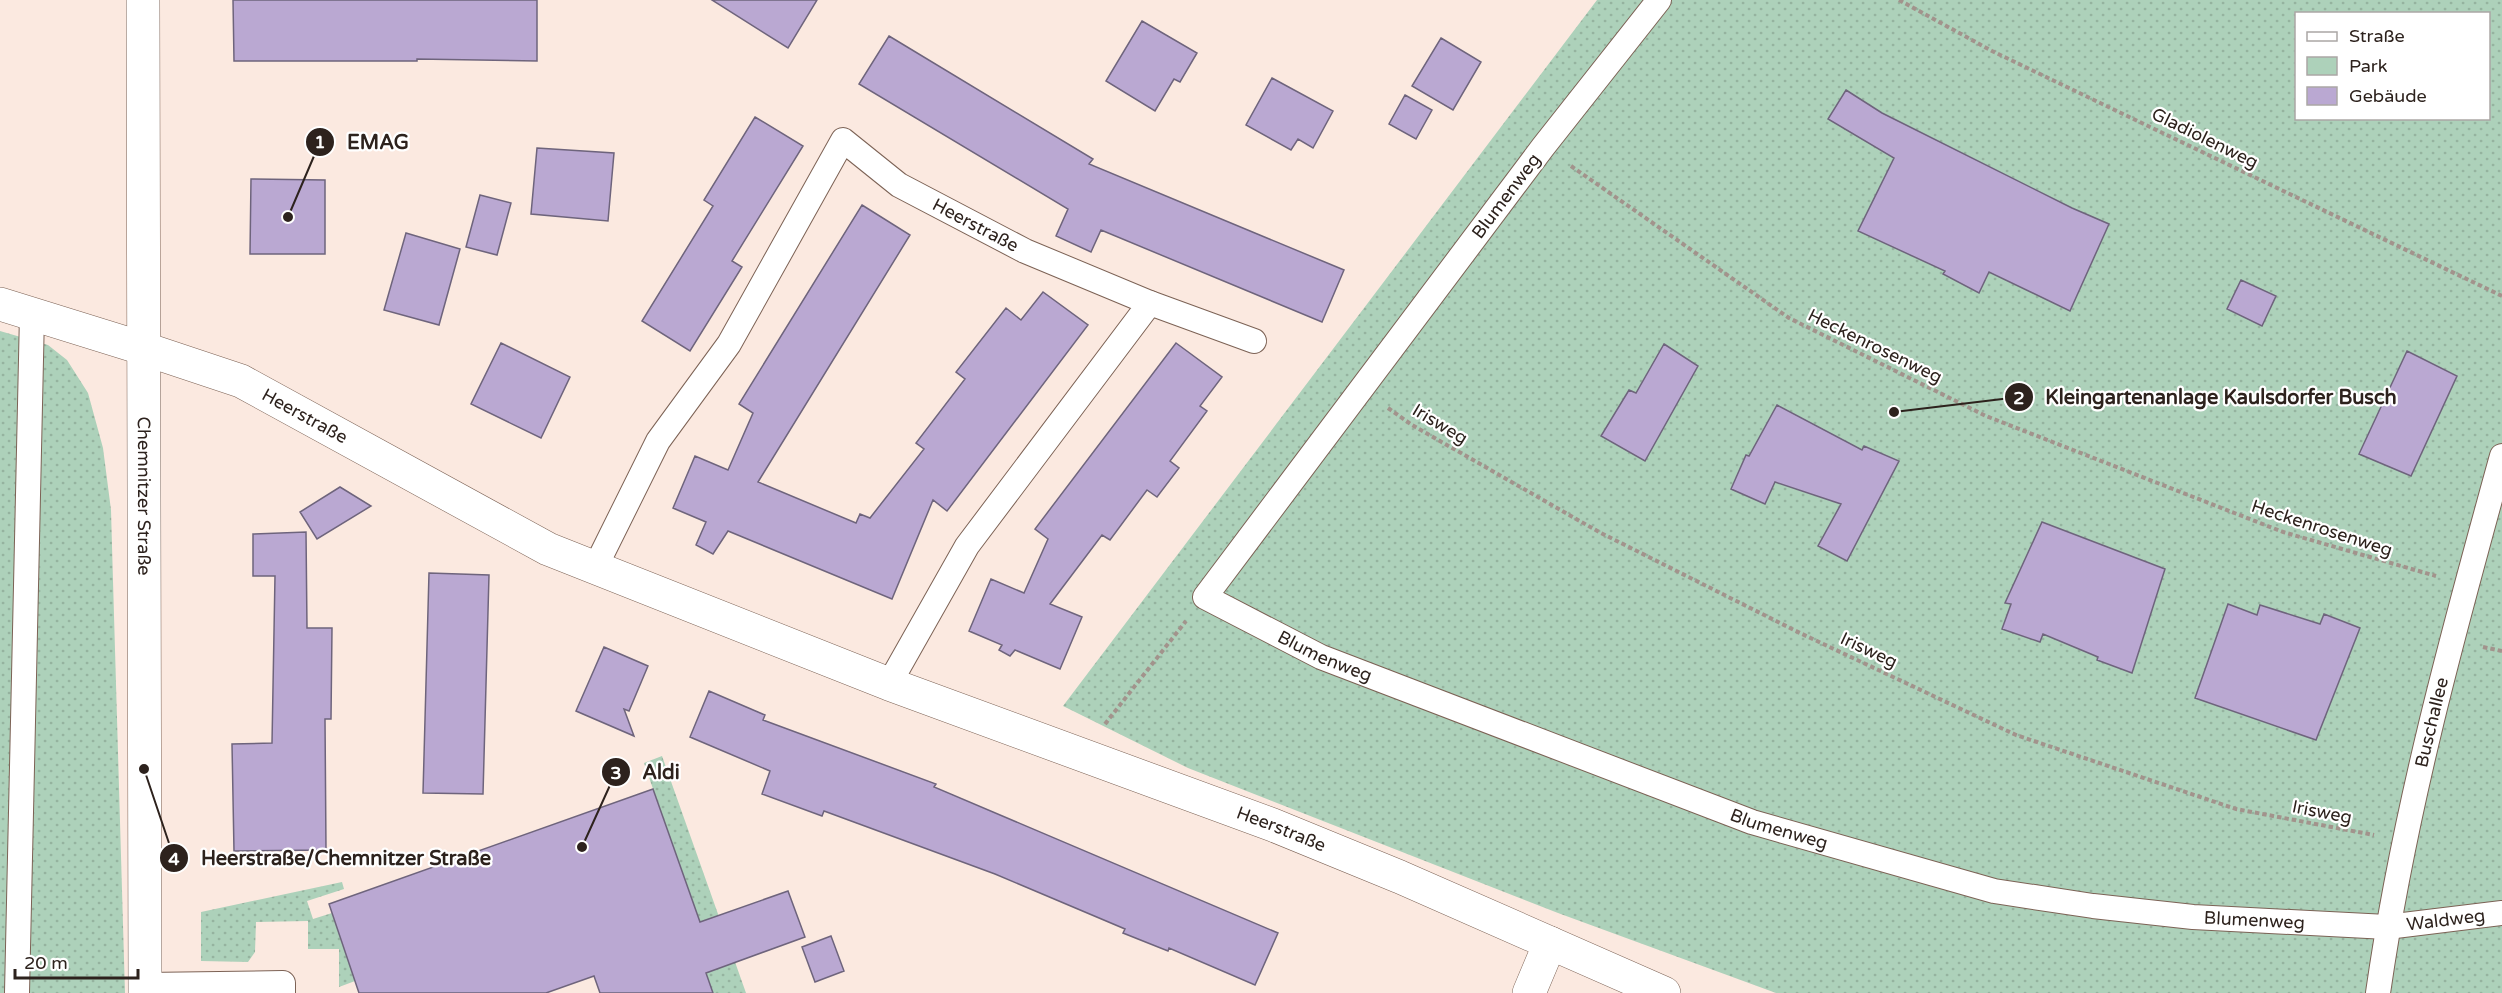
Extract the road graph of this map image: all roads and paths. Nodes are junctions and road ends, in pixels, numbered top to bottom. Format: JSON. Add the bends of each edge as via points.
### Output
{"nodes":[{"id":1,"x":143,"y":0,"type":"edge"},
{"id":2,"x":1659,"y":0,"type":"edge"},
{"id":3,"x":1899,"y":0,"type":"edge"},
{"id":4,"x":1543,"y":147,"type":"junction"},
{"id":5,"x":2502,"y":296,"type":"edge"},
{"id":6,"x":1150,"y":303,"type":"junction"},
{"id":7,"x":0,"y":304,"type":"edge"},
{"id":8,"x":32,"y":314,"type":"junction"},
{"id":9,"x":1254,"y":341,"type":"dead end"},
{"id":10,"x":145,"y":349,"type":"junction"},
{"id":11,"x":1360,"y":389,"type":"junction"},
{"id":12,"x":2502,"y":456,"type":"edge"},
{"id":13,"x":594,"y":568,"type":"junction"},
{"id":14,"x":2467,"y":584,"type":"junction"},
{"id":15,"x":1205,"y":597,"type":"junction"},
{"id":16,"x":889,"y":684,"type":"junction"},
{"id":17,"x":1088,"y":758,"type":"junction"},
{"id":18,"x":2405,"y":839,"type":"junction"},
{"id":19,"x":2502,"y":913,"type":"edge"},
{"id":20,"x":2387,"y":927,"type":"junction"},
{"id":21,"x":1550,"y":943,"type":"junction"},
{"id":22,"x":145,"y":989,"type":"edge"},
{"id":23,"x":17,"y":993,"type":"edge"},
{"id":24,"x":283,"y":993,"type":"edge"},
{"id":25,"x":1529,"y":993,"type":"edge"},
{"id":26,"x":1664,"y":993,"type":"edge"},
{"id":27,"x":2378,"y":993,"type":"edge"}],
"edges":[{"from":1,"to":10,"type":"street","name":"Chemnitzer Straße"},
{"from":2,"to":4,"type":"lane","name":"Blumenweg"},
{"from":3,"to":5,"type":"path","name":"Gladiolenweg","via":[[1992,51]]},
{"from":4,"to":11,"type":"lane","name":"Blumenweg"},
{"from":4,"to":14,"type":"path","name":"Heckenrosenweg","via":[[1789,318],[1986,416],[2283,532]]},
{"from":6,"to":9,"type":"lane"},
{"from":6,"to":13,"type":"lane","name":"Heerstraße","via":[[1025,251],[899,185],[843,140],[729,344],[658,441]]},
{"from":6,"to":16,"type":"lane","via":[[967,546]]},
{"from":7,"to":8,"type":"street","name":"Heerstraße"},
{"from":8,"to":10,"type":"street","name":"Heerstraße"},
{"from":8,"to":23,"type":"lane"},
{"from":10,"to":13,"type":"street","name":"Heerstraße","via":[[241,381],[548,549]]},
{"from":10,"to":22,"type":"street","name":"Chemnitzer Straße"},
{"from":11,"to":15,"type":"lane","name":"Blumenweg"},
{"from":11,"to":18,"type":"path","name":"Irisweg","via":[[1412,425],[1599,532],[2016,735],[2236,809],[2348,832]]},
{"from":12,"to":14,"type":"lane","name":"Buschallee"},
{"from":13,"to":16,"type":"street","name":"Heerstraße"},
{"from":14,"to":18,"type":"lane","name":"Buschallee"},
{"from":15,"to":17,"type":"path","via":[[1110,715]]},
{"from":15,"to":20,"type":"lane","name":"Blumenweg","via":[[1321,657],[1752,822],[1983,888],[2193,917]]},
{"from":16,"to":17,"type":"street","name":"Heerstraße"},
{"from":17,"to":21,"type":"street","name":"Heerstraße","via":[[1273,825]]},
{"from":18,"to":20,"type":"lane","name":"Buschallee"},
{"from":19,"to":20,"type":"lane","name":"Waldweg"},
{"from":20,"to":27,"type":"lane","name":"Buschallee"},
{"from":21,"to":25,"type":"street"},
{"from":21,"to":26,"type":"street","name":"Heerstraße"},
{"from":22,"to":24,"type":"lane","via":[[283,983]]}]}
